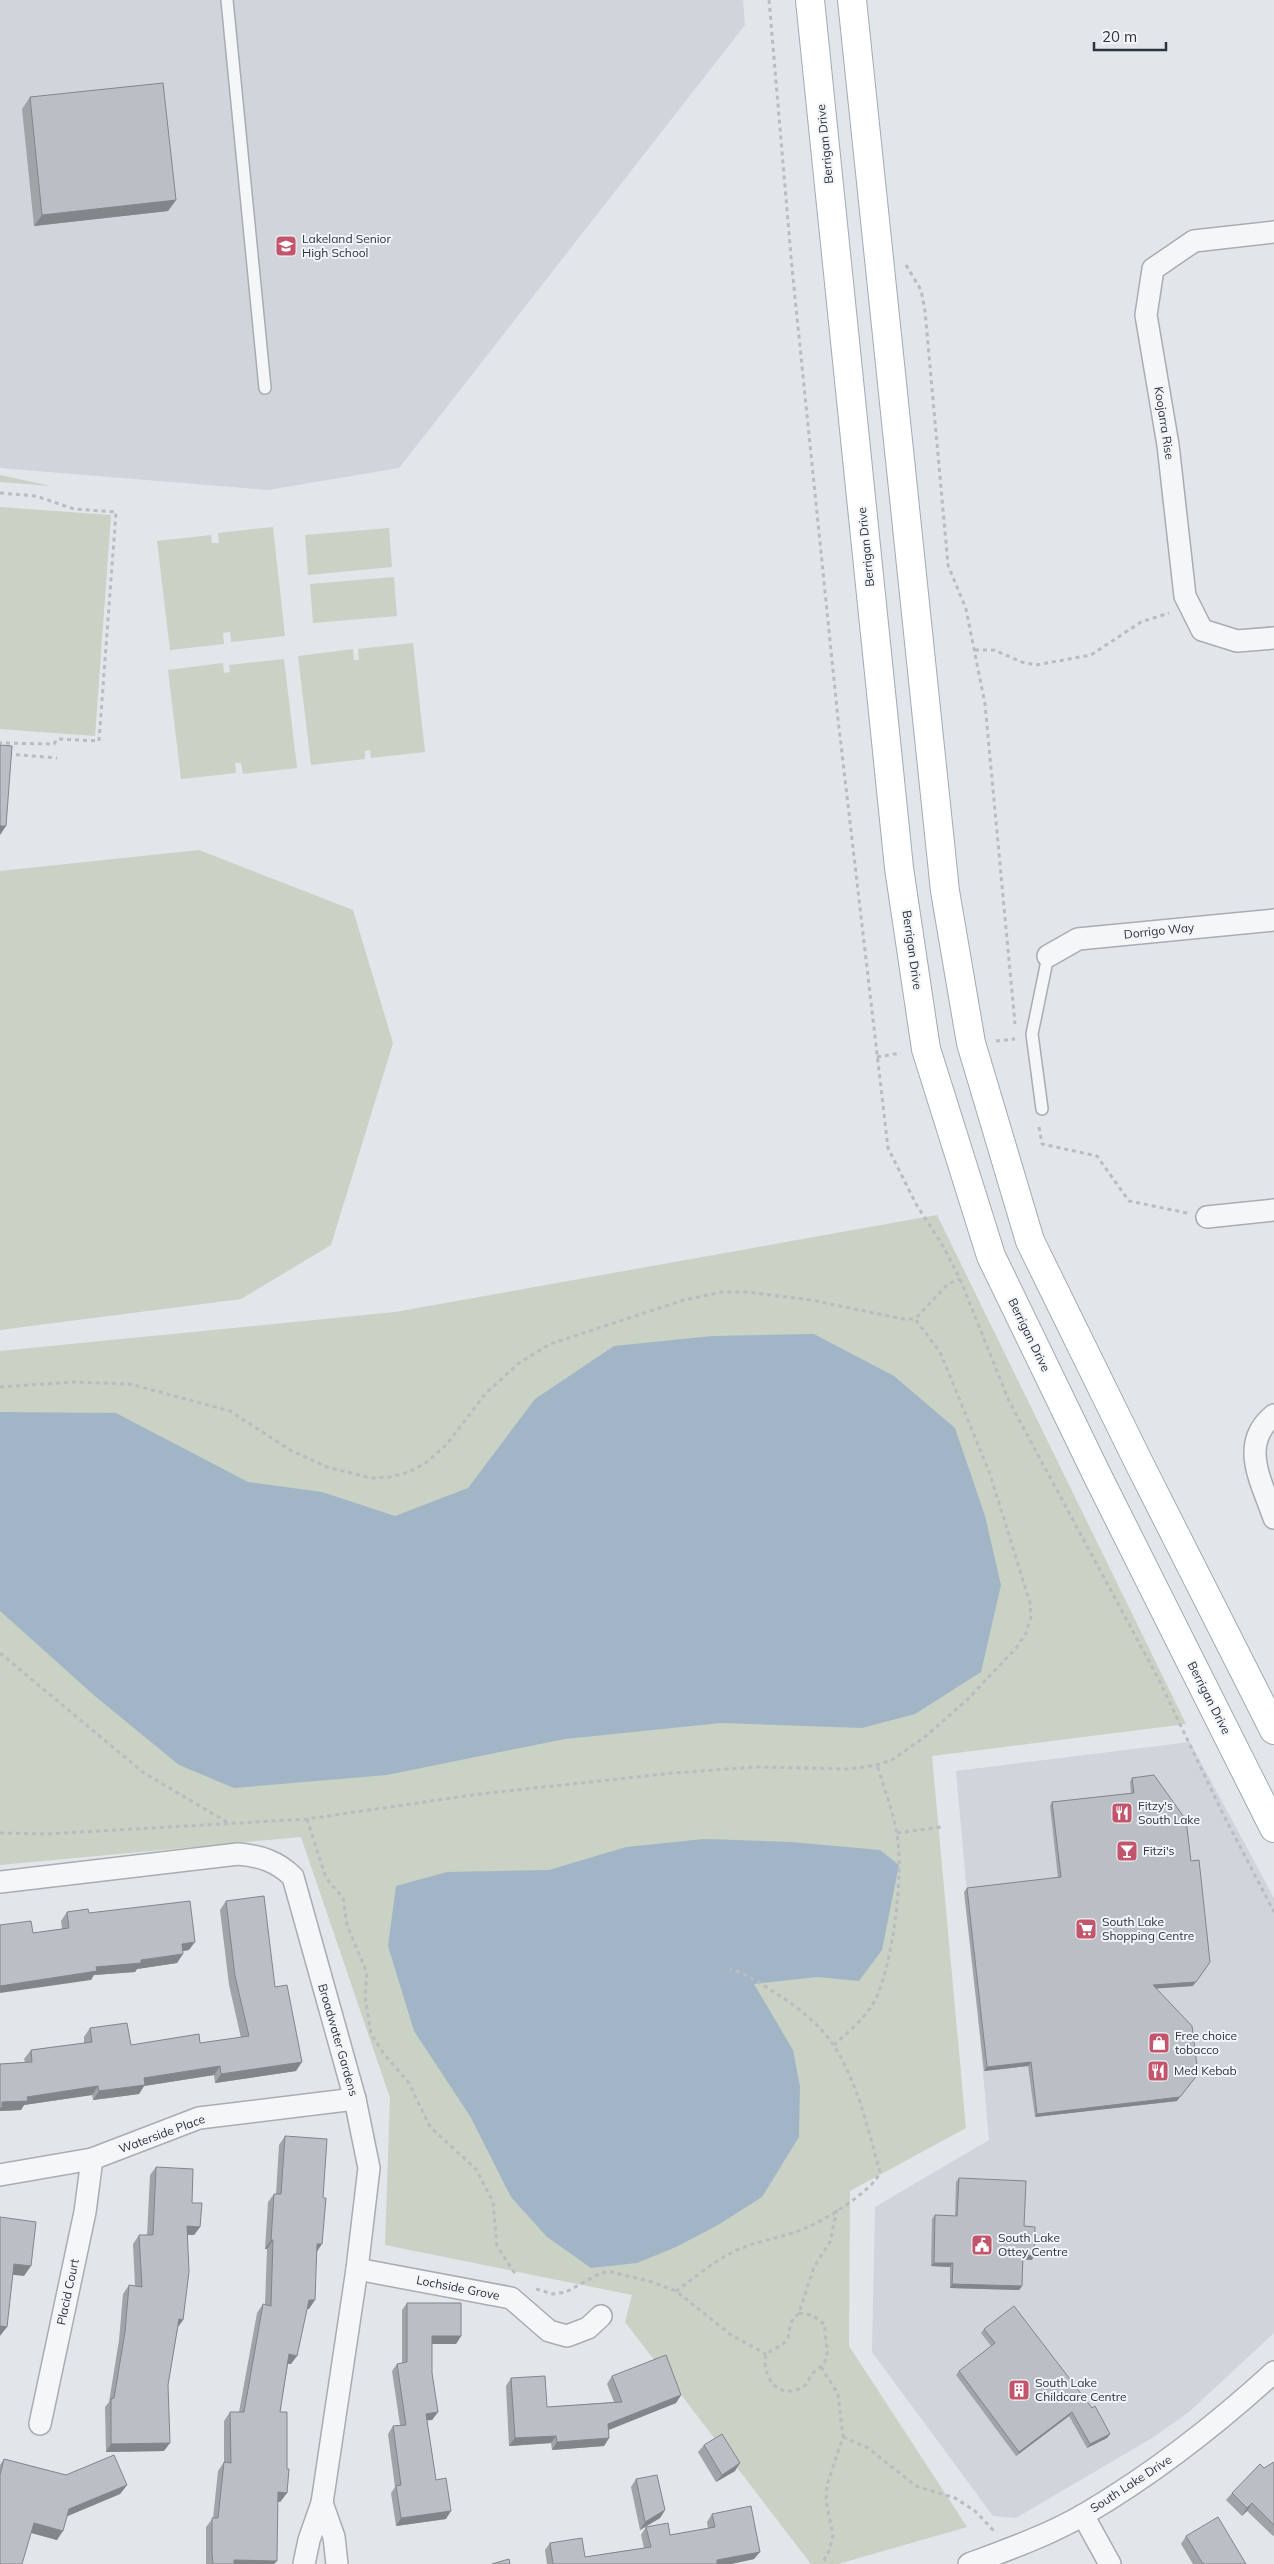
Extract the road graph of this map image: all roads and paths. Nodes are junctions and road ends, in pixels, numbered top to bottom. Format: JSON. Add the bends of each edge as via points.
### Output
{"nodes":[{"id":1,"x":227,"y":0,"type":"edge"},
{"id":2,"x":810,"y":0,"type":"edge"},
{"id":3,"x":852,"y":0,"type":"edge"},
{"id":4,"x":1274,"y":232,"type":"edge"},
{"id":5,"x":903,"y":261,"type":"dead end"},
{"id":6,"x":265,"y":388,"type":"dead end"},
{"id":7,"x":0,"y":493,"type":"edge"},
{"id":8,"x":1190,"y":606,"type":"junction"},
{"id":9,"x":1274,"y":638,"type":"edge"},
{"id":10,"x":975,"y":650,"type":"junction"},
{"id":11,"x":0,"y":743,"type":"edge"},
{"id":12,"x":1,"y":754,"type":"edge"},
{"id":13,"x":57,"y":758,"type":"dead end"},
{"id":14,"x":1274,"y":920,"type":"edge"},
{"id":15,"x":1048,"y":956,"type":"joint"},
{"id":16,"x":1016,"y":1039,"type":"dead end"},
{"id":17,"x":1042,"y":1108,"type":"dead end"},
{"id":18,"x":1042,"y":1144,"type":"dead end"},
{"id":19,"x":1274,"y":1210,"type":"edge"},
{"id":20,"x":1207,"y":1217,"type":"joint"},
{"id":21,"x":960,"y":1279,"type":"dead end"},
{"id":22,"x":915,"y":1319,"type":"junction"},
{"id":23,"x":0,"y":1387,"type":"edge"},
{"id":24,"x":1274,"y":1415,"type":"edge"},
{"id":25,"x":1274,"y":1518,"type":"edge"},
{"id":26,"x":0,"y":1653,"type":"edge"},
{"id":27,"x":1274,"y":1731,"type":"edge"},
{"id":28,"x":1236,"y":1752,"type":"junction"},
{"id":29,"x":877,"y":1765,"type":"junction"},
{"id":30,"x":1198,"y":1765,"type":"dead end"},
{"id":31,"x":307,"y":1819,"type":"junction"},
{"id":32,"x":228,"y":1823,"type":"junction"},
{"id":33,"x":941,"y":1827,"type":"dead end"},
{"id":34,"x":1274,"y":1828,"type":"edge"},
{"id":35,"x":0,"y":1833,"type":"edge"},
{"id":36,"x":897,"y":1833,"type":"junction"},
{"id":37,"x":0,"y":1882,"type":"edge"},
{"id":38,"x":1274,"y":1912,"type":"edge"},
{"id":39,"x":730,"y":1969,"type":"dead end"},
{"id":40,"x":834,"y":2045,"type":"junction"},
{"id":41,"x":355,"y":2099,"type":"junction"},
{"id":42,"x":92,"y":2159,"type":"junction"},
{"id":43,"x":0,"y":2175,"type":"edge"},
{"id":44,"x":837,"y":2209,"type":"junction"},
{"id":45,"x":358,"y":2269,"type":"junction"},
{"id":46,"x":676,"y":2290,"type":"junction"},
{"id":47,"x":516,"y":2291,"type":"junction"},
{"id":48,"x":799,"y":2313,"type":"junction"},
{"id":49,"x":601,"y":2316,"type":"dead end"},
{"id":50,"x":766,"y":2354,"type":"junction"},
{"id":51,"x":821,"y":2367,"type":"junction"},
{"id":52,"x":1274,"y":2372,"type":"edge"},
{"id":53,"x":40,"y":2424,"type":"dead end"},
{"id":54,"x":843,"y":2437,"type":"junction"},
{"id":55,"x":322,"y":2503,"type":"junction"},
{"id":56,"x":1083,"y":2515,"type":"junction"},
{"id":57,"x":1007,"y":2550,"type":"junction"},
{"id":58,"x":304,"y":2564,"type":"edge"},
{"id":59,"x":338,"y":2564,"type":"edge"},
{"id":60,"x":822,"y":2564,"type":"edge"},
{"id":61,"x":969,"y":2564,"type":"edge"},
{"id":62,"x":1110,"y":2564,"type":"edge"}],
"edges":[{"from":1,"to":6,"type":"lane"},
{"from":2,"to":28,"type":"main road","name":"Berrigan Drive","via":[[899,868],[926,1049],[991,1256]]},
{"from":3,"to":27,"type":"main road","via":[[945,891],[971,1044],[1030,1241]]},
{"from":4,"to":8,"type":"street","name":"Koojarra Rise","via":[[1194,241],[1153,269],[1146,315],[1168,445],[1184,596]]},
{"from":5,"to":10,"type":"path","via":[[920,290],[926,311],[948,565],[962,595]]},
{"from":7,"to":11,"type":"path","via":[[36,496],[74,509],[116,512],[99,741],[57,739],[54,744]]},
{"from":8,"to":9,"type":"street","name":"Koojarra Rise","via":[[1202,630],[1237,641]]},
{"from":8,"to":10,"type":"path","via":[[1141,622],[1091,655],[1036,665],[994,650]]},
{"from":10,"to":16,"type":"path","via":[[986,713]]},
{"from":12,"to":13,"type":"path"},
{"from":14,"to":15,"type":"street","name":"Dorrigo Way","via":[[1078,939]]},
{"from":15,"to":17,"type":"lane","via":[[1032,1034]]},
{"from":18,"to":20,"type":"path","via":[[1097,1156],[1129,1201]]},
{"from":19,"to":20,"type":"street"},
{"from":21,"to":22,"type":"path","via":[[948,1284]]},
{"from":22,"to":23,"type":"path","via":[[747,1292],[722,1292],[684,1300],[550,1344],[519,1363],[485,1394],[447,1444],[427,1462],[409,1472],[390,1477],[371,1478],[327,1467],[290,1450],[230,1411],[130,1384],[74,1382]]},
{"from":22,"to":29,"type":"path","via":[[940,1352],[990,1474],[1030,1603],[1031,1617],[1017,1647],[968,1699],[926,1736],[892,1760]]},
{"from":24,"to":25,"type":"street","via":[[1260,1430],[1254,1447],[1256,1466]]},
{"from":26,"to":32,"type":"path","via":[[144,1773]]},
{"from":27,"to":28,"type":"main road"},
{"from":28,"to":34,"type":"main road","name":"Berrigan Drive"},
{"from":29,"to":31,"type":"path","via":[[850,1769],[756,1767],[672,1773],[479,1794]]},
{"from":29,"to":36,"type":"path"},
{"from":30,"to":38,"type":"path"},
{"from":31,"to":32,"type":"path"},
{"from":31,"to":47,"type":"path","via":[[326,1878],[343,1898],[347,1925],[367,1972],[365,1996],[371,2034],[409,2083],[430,2127],[476,2169],[493,2202],[497,2246]]},
{"from":32,"to":35,"type":"path","via":[[47,1834]]},
{"from":33,"to":36,"type":"path"},
{"from":36,"to":40,"type":"path","via":[[900,1852],[896,1911],[884,1976],[874,2000],[858,2023]]},
{"from":37,"to":41,"type":"street","name":"Broadwater Gardens","via":[[238,1854],[259,1856],[278,1865],[293,1877]]},
{"from":39,"to":40,"type":"path","via":[[743,1973],[787,2000]]},
{"from":40,"to":44,"type":"path","via":[[852,2082],[880,2172],[877,2180]]},
{"from":41,"to":42,"type":"street","name":"Waterside Place","via":[[199,2118]]},
{"from":41,"to":45,"type":"street","name":"Broadwater Gardens","via":[[369,2168]]},
{"from":42,"to":43,"type":"street","name":"Waterside Place"},
{"from":42,"to":53,"type":"street","name":"Placid Court","via":[[85,2212]]},
{"from":44,"to":46,"type":"path","via":[[809,2226],[750,2243],[730,2253]]},
{"from":44,"to":48,"type":"path","via":[[830,2242],[814,2267]]},
{"from":45,"to":47,"type":"street","name":"Lochside Grove"},
{"from":45,"to":55,"type":"street","name":"Broadwater Gardens"},
{"from":46,"to":47,"type":"path","via":[[608,2271],[566,2292]]},
{"from":46,"to":50,"type":"path","via":[[731,2335]]},
{"from":47,"to":49,"type":"street","name":"Lochside Grove","via":[[549,2331],[567,2336],[588,2328]]},
{"from":48,"to":50,"type":"path","via":[[791,2322],[788,2338]]},
{"from":48,"to":51,"type":"path","via":[[812,2315],[824,2324],[827,2354]]},
{"from":50,"to":51,"type":"path","via":[[766,2376],[782,2388],[800,2389]]},
{"from":51,"to":54,"type":"path","via":[[838,2394]]},
{"from":52,"to":56,"type":"street","name":"South Lake Drive","via":[[1179,2453]]},
{"from":54,"to":57,"type":"path","via":[[868,2448],[916,2486],[954,2498],[975,2512]]},
{"from":54,"to":60,"type":"path","via":[[827,2485],[826,2502],[833,2535]]},
{"from":55,"to":58,"type":"street","name":"Broadwater Gardens"},
{"from":55,"to":59,"type":"street","name":"Broadwater Gardens","via":[[334,2537]]},
{"from":56,"to":57,"type":"street","name":"South Lake Drive"},
{"from":56,"to":62,"type":"street"},
{"from":57,"to":61,"type":"street","name":"South Lake Drive"}]}
